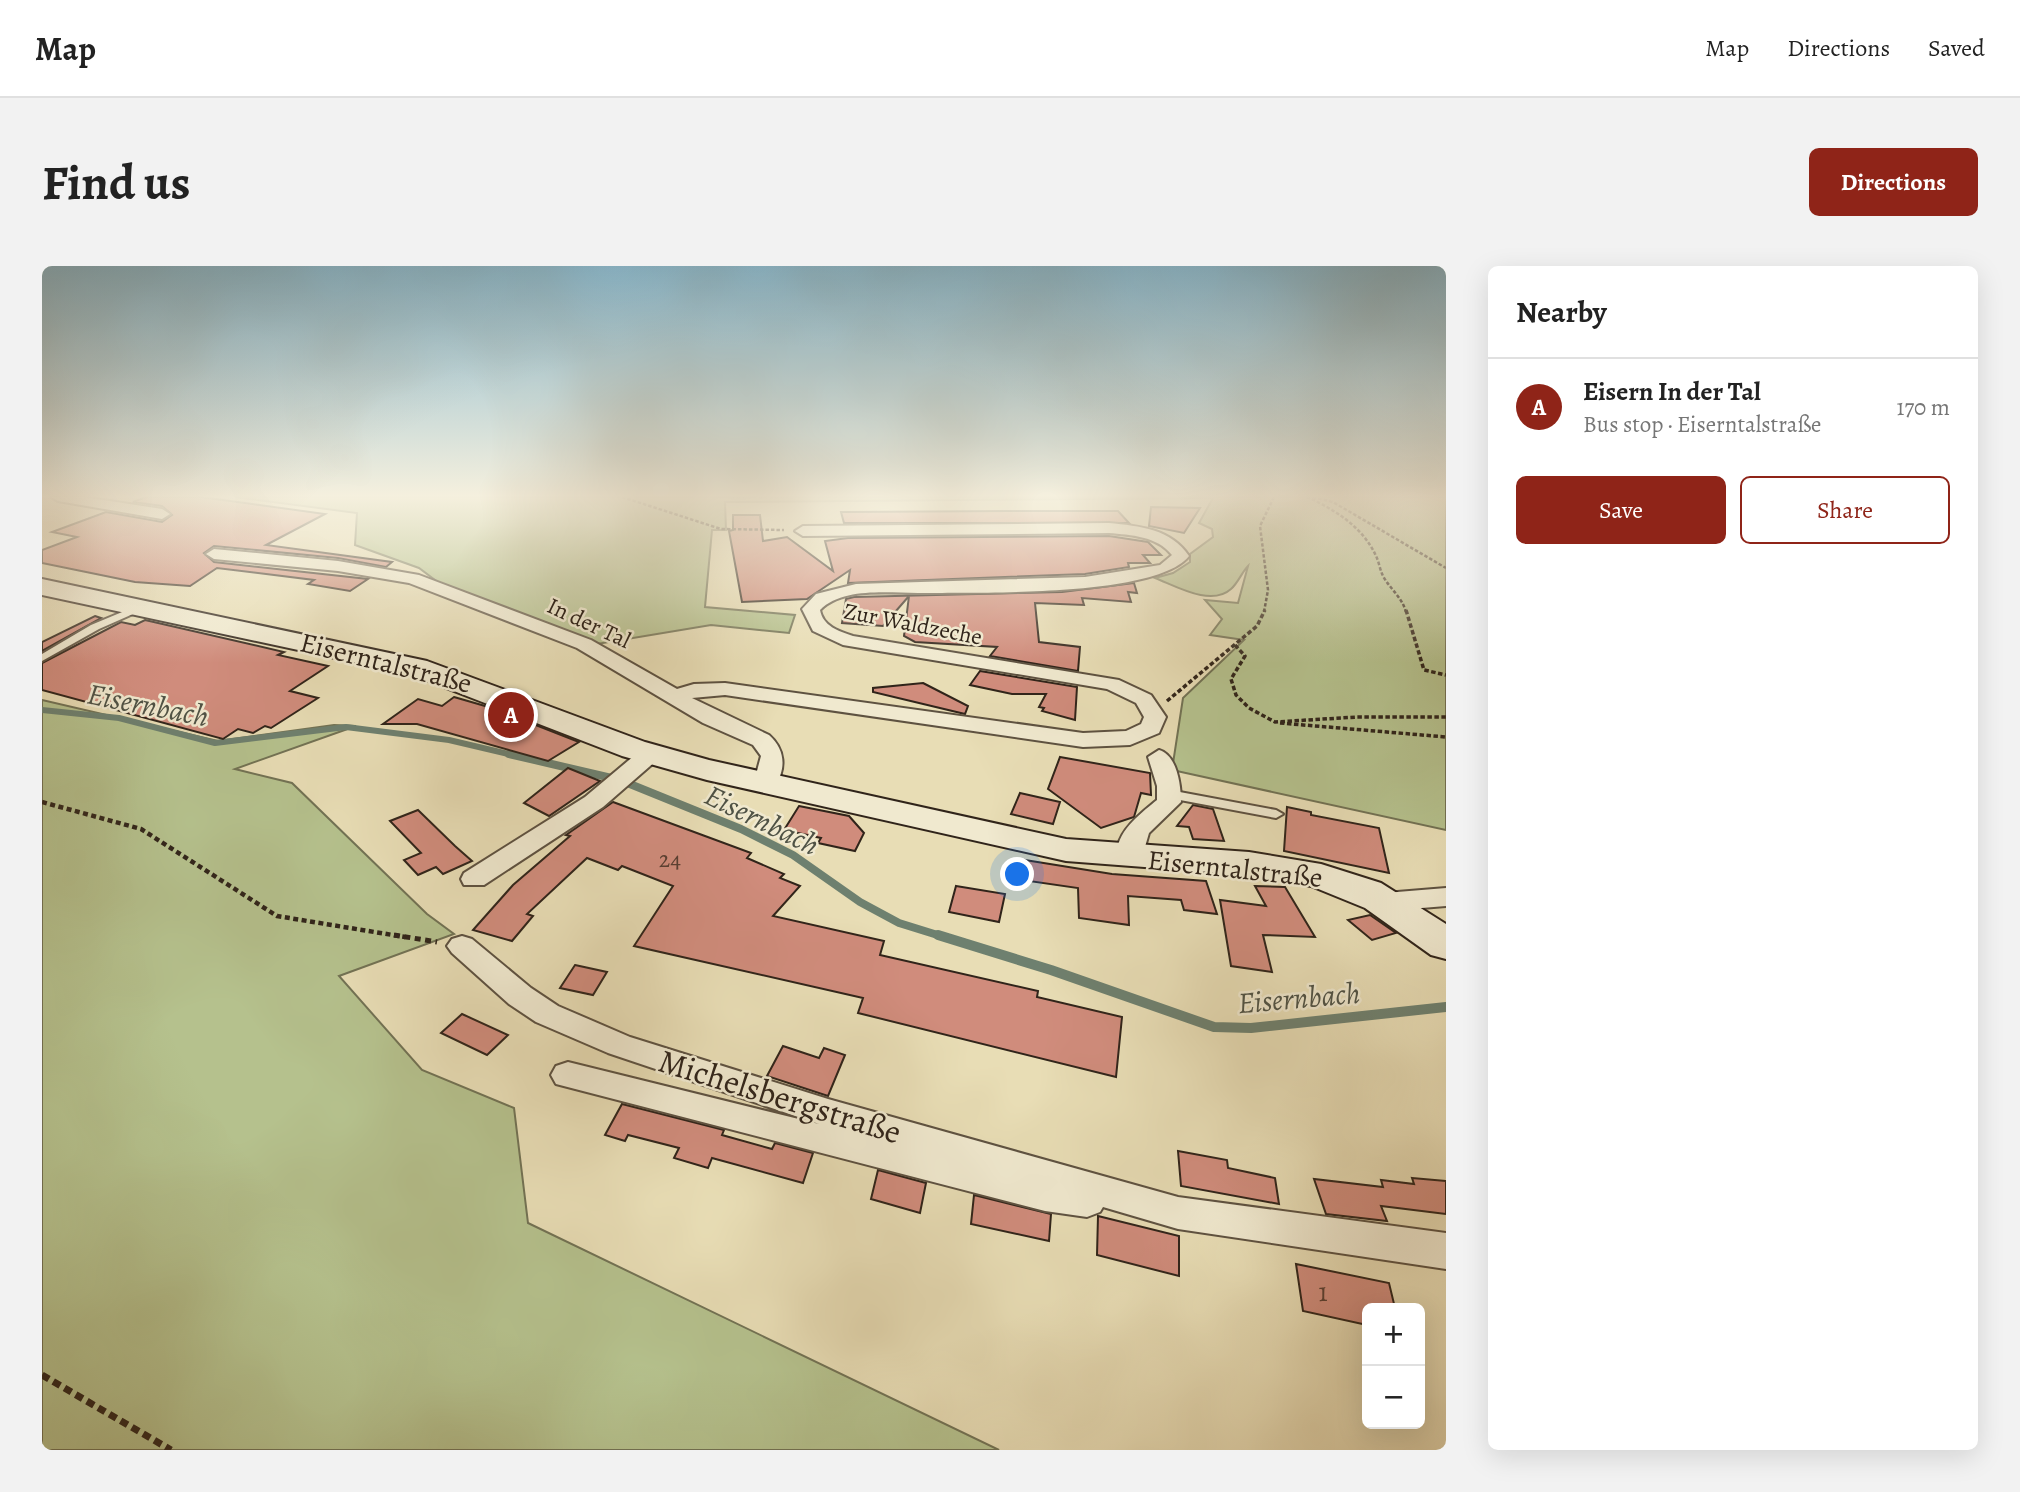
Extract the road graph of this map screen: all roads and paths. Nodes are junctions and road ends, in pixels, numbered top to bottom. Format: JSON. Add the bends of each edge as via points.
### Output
{"nodes":[{"id":1,"x":1178,"y":552,"type":"edge"},
{"id":2,"x":1263,"y":552,"type":"edge"},
{"id":3,"x":1374,"y":552,"type":"edge"},
{"id":4,"x":1419,"y":552,"type":"edge"},
{"id":5,"x":214,"y":554,"type":"dead end"},
{"id":6,"x":1446,"y":568,"type":"edge"},
{"id":7,"x":42,"y":587,"type":"edge"},
{"id":8,"x":139,"y":608,"type":"junction"},
{"id":9,"x":1235,"y":645,"type":"junction"},
{"id":10,"x":42,"y":658,"type":"edge"},
{"id":11,"x":1446,"y":676,"type":"edge"},
{"id":12,"x":675,"y":697,"type":"junction"},
{"id":13,"x":1149,"y":704,"type":"junction"},
{"id":14,"x":1446,"y":717,"type":"edge"},
{"id":15,"x":1275,"y":722,"type":"junction"},
{"id":16,"x":1446,"y":737,"type":"edge"},
{"id":17,"x":649,"y":755,"type":"junction"},
{"id":18,"x":1159,"y":757,"type":"dead end"},
{"id":19,"x":766,"y":782,"type":"junction"},
{"id":20,"x":1169,"y":794,"type":"junction"},
{"id":21,"x":42,"y":802,"type":"edge"},
{"id":22,"x":1276,"y":814,"type":"dead end"},
{"id":23,"x":1131,"y":858,"type":"junction"},
{"id":24,"x":474,"y":879,"type":"dead end"},
{"id":25,"x":1446,"y":897,"type":"edge"},
{"id":26,"x":1384,"y":902,"type":"junction"},
{"id":27,"x":1446,"y":945,"type":"edge"},
{"id":28,"x":462,"y":946,"type":"joint"},
{"id":29,"x":568,"y":1075,"type":"dead end"},
{"id":30,"x":1122,"y":1197,"type":"junction"},
{"id":31,"x":1446,"y":1251,"type":"edge"},
{"id":32,"x":42,"y":1375,"type":"edge"},
{"id":33,"x":171,"y":1450,"type":"edge"}],
"edges":[{"from":1,"to":13,"type":"street","name":"Zur Waldzeche","via":[[1181,561],[1150,575],[1093,583],[856,589],[822,598],[811,609],[822,629],[850,641],[1093,680],[1134,692]]},
{"from":2,"to":9,"type":"path","via":[[1269,594],[1265,615]]},
{"from":3,"to":11,"type":"path","via":[[1383,576],[1403,601],[1424,670]]},
{"from":4,"to":6,"type":"path"},
{"from":5,"to":12,"type":"street","name":"In der Tal","via":[[338,566],[413,579],[584,644]]},
{"from":7,"to":8,"type":"main road","name":"Eiserntalstraße"},
{"from":8,"to":10,"type":"lane"},
{"from":8,"to":17,"type":"main road","name":"Eiserntalstraße","via":[[417,667],[484,688]]},
{"from":9,"to":13,"type":"path","via":[[1172,701]]},
{"from":9,"to":15,"type":"path","via":[[1245,656],[1231,679],[1236,695]]},
{"from":12,"to":13,"type":"street","via":[[694,690],[725,689],[1109,741],[1130,738],[1151,727],[1155,717]]},
{"from":12,"to":19,"type":"street","name":"In der Tal","via":[[770,748]]},
{"from":14,"to":15,"type":"path"},
{"from":15,"to":16,"type":"path"},
{"from":17,"to":19,"type":"main road","name":"Eiserntalstraße"},
{"from":17,"to":24,"type":"street","via":[[593,802]]},
{"from":18,"to":20,"type":"street"},
{"from":19,"to":23,"type":"main road","name":"Eiserntalstraße","via":[[1061,849]]},
{"from":20,"to":22,"type":"lane"},
{"from":20,"to":23,"type":"street","name":"Eiserntalstraße","via":[[1169,802],[1135,832]]},
{"from":21,"to":28,"type":"path","via":[[141,829],[277,916]]},
{"from":23,"to":26,"type":"main road","name":"Eiserntalstraße","via":[[1285,868],[1327,877]]},
{"from":25,"to":26,"type":"street"},
{"from":26,"to":27,"type":"main road","name":"Eiserntalstraße"},
{"from":28,"to":30,"type":"street","name":"Michelsbergstraße","via":[[547,1014],[619,1045],[828,1113]]},
{"from":29,"to":30,"type":"street","name":"Michelsbergstraße","via":[[1045,1195],[1106,1204]]},
{"from":30,"to":31,"type":"street","name":"Michelsbergstraße","via":[[1178,1213]]},
{"from":32,"to":33,"type":"path"}]}
